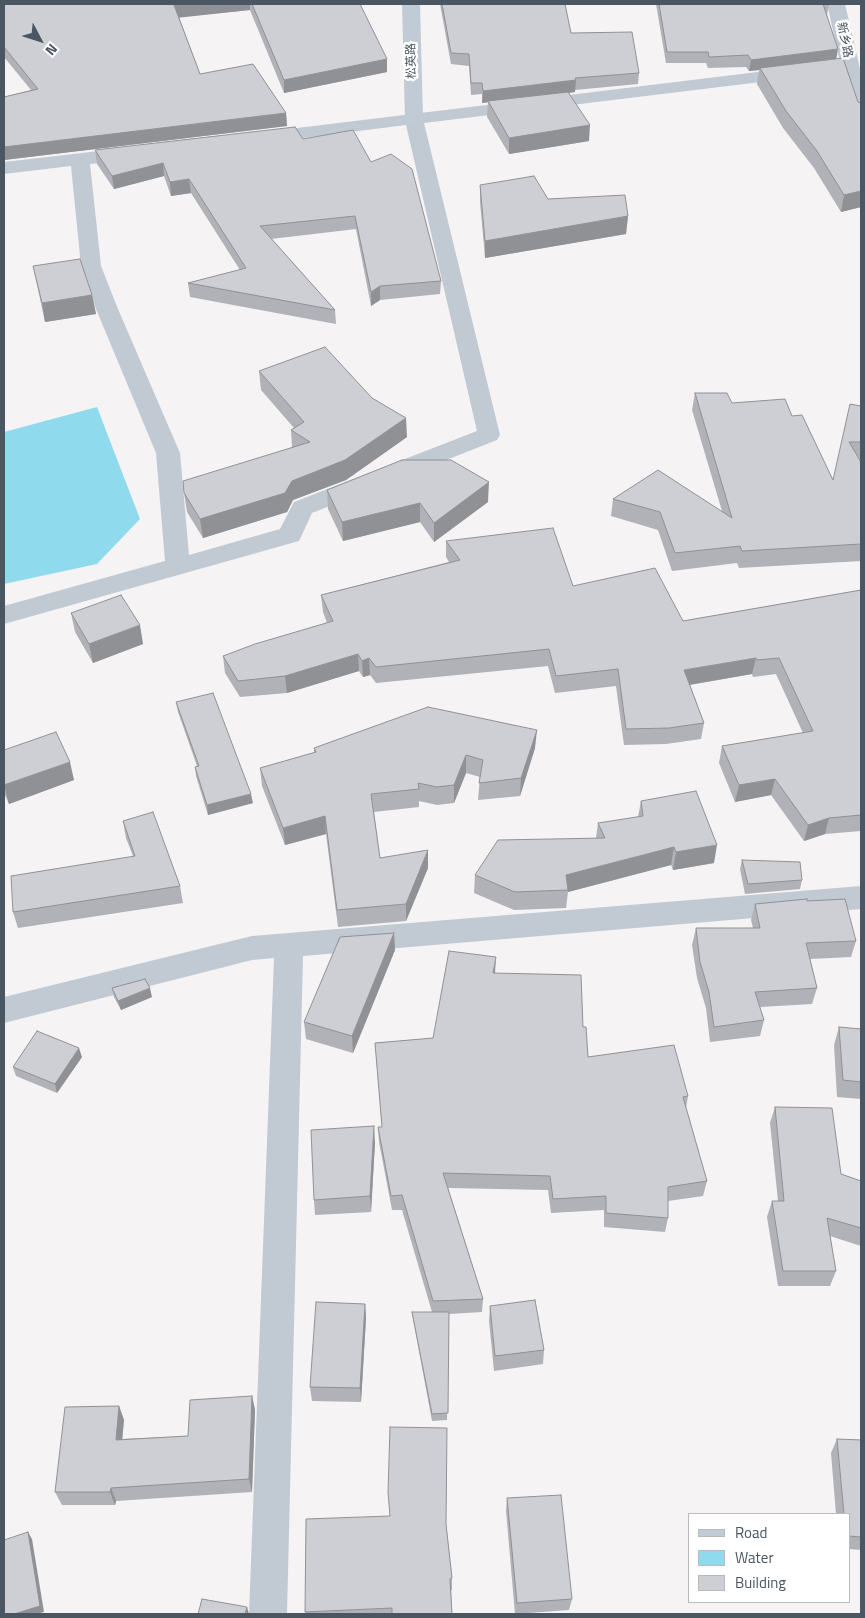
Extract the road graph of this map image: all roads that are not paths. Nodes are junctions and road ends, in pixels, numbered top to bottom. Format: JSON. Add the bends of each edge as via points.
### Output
{"nodes":[{"id":1,"x":411,"y":4,"type":"edge"},
{"id":2,"x":836,"y":4,"type":"edge"},
{"id":3,"x":850,"y":66,"type":"junction"},
{"id":4,"x":861,"y":104,"type":"edge"},
{"id":5,"x":414,"y":119,"type":"junction"},
{"id":6,"x":247,"y":139,"type":"edge"},
{"id":7,"x":148,"y":151,"type":"edge"},
{"id":8,"x":80,"y":159,"type":"junction"},
{"id":9,"x":4,"y":168,"type":"edge"},
{"id":10,"x":178,"y":566,"type":"junction"},
{"id":11,"x":4,"y":615,"type":"edge"},
{"id":12,"x":861,"y":897,"type":"edge"},
{"id":13,"x":289,"y":944,"type":"junction"},
{"id":14,"x":4,"y":1010,"type":"edge"},
{"id":15,"x":268,"y":1614,"type":"edge"}],
"edges":[{"from":1,"to":5,"type":"street","name":"松英路"},
{"from":2,"to":3,"type":"street","name":"新乡路"},
{"from":3,"to":4,"type":"street","name":"新乡路"},
{"from":3,"to":5,"type":"street"},
{"from":5,"to":6,"type":"street"},
{"from":5,"to":10,"type":"street","via":[[489,435],[302,508],[290,535]]},
{"from":7,"to":8,"type":"street"},
{"from":8,"to":9,"type":"street"},
{"from":8,"to":10,"type":"street","via":[[91,266],[106,309],[168,453]]},
{"from":10,"to":11,"type":"street"},
{"from":12,"to":13,"type":"street"},
{"from":13,"to":14,"type":"street","via":[[252,948]]},
{"from":13,"to":15,"type":"street"}]}
